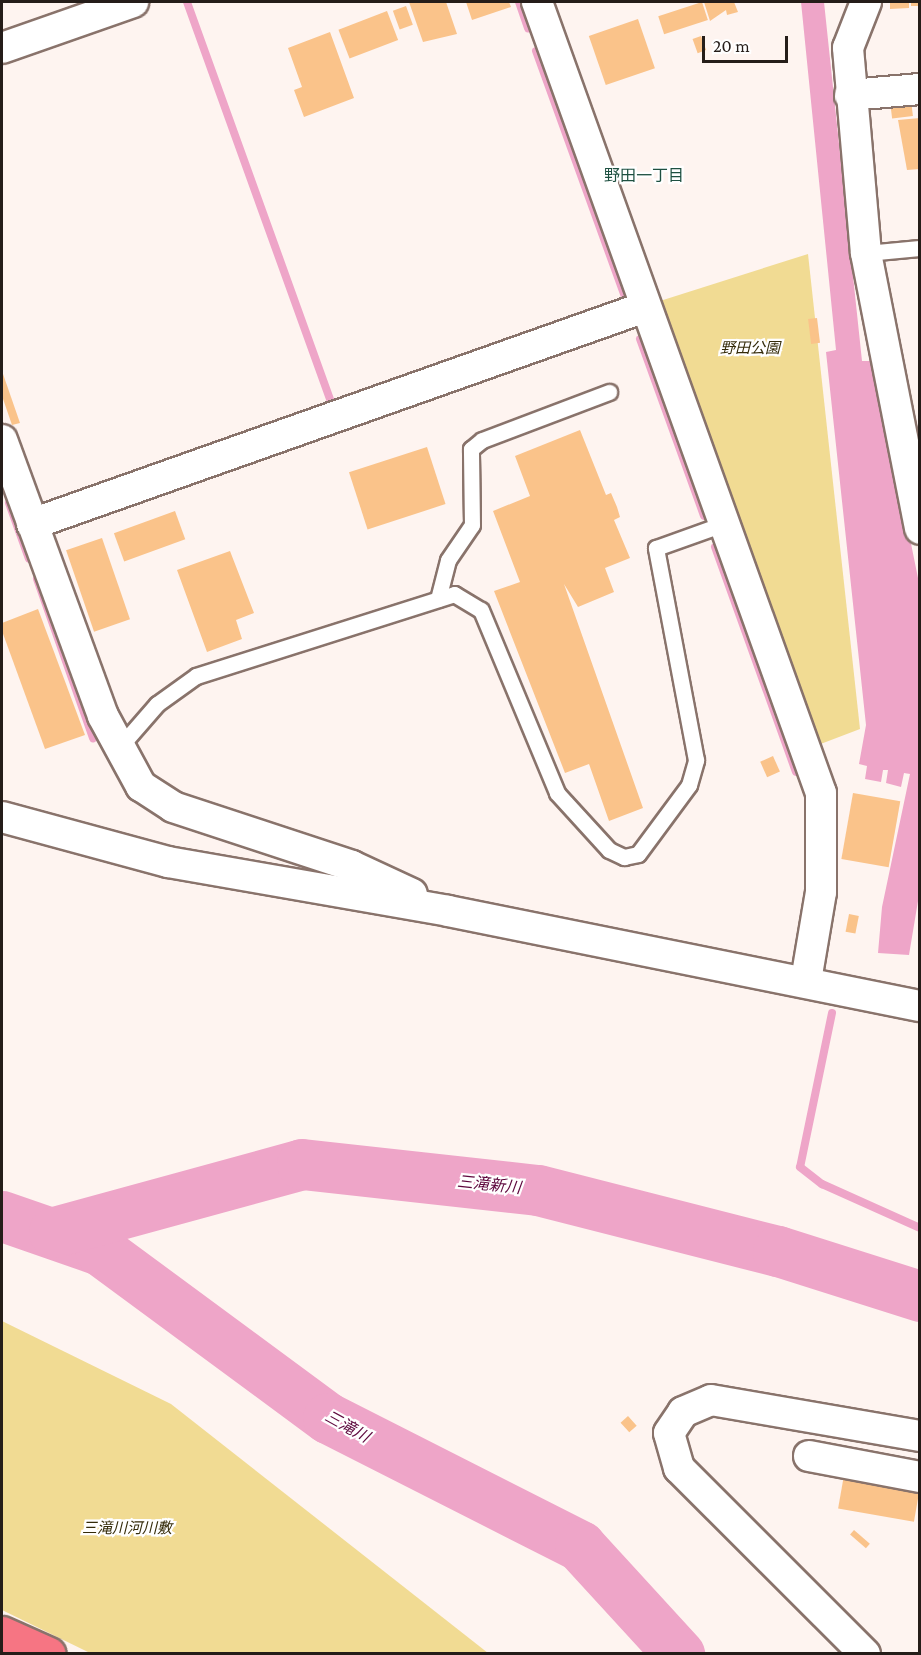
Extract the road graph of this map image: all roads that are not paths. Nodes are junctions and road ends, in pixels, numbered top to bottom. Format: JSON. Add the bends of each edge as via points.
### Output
{"nodes":[{"id":1,"x":133,"y":2,"type":"edge"},
{"id":2,"x":537,"y":2,"type":"edge"},
{"id":3,"x":866,"y":2,"type":"edge"},
{"id":4,"x":2,"y":48,"type":"edge"},
{"id":5,"x":920,"y":89,"type":"edge"},
{"id":6,"x":850,"y":95,"type":"junction"},
{"id":7,"x":920,"y":248,"type":"edge"},
{"id":8,"x":866,"y":253,"type":"junction"},
{"id":9,"x":645,"y":307,"type":"junction"},
{"id":10,"x":609,"y":392,"type":"dead end"},
{"id":11,"x":2,"y":440,"type":"edge"},
{"id":12,"x":915,"y":484,"type":"edge"},
{"id":13,"x":32,"y":524,"type":"junction"},
{"id":14,"x":723,"y":524,"type":"junction"},
{"id":15,"x":920,"y":529,"type":"edge"},
{"id":16,"x":438,"y":599,"type":"junction"},
{"id":17,"x":117,"y":750,"type":"junction"},
{"id":18,"x":2,"y":817,"type":"edge"},
{"id":19,"x":448,"y":911,"type":"junction"},
{"id":20,"x":806,"y":981,"type":"junction"},
{"id":21,"x":920,"y":1006,"type":"edge"},
{"id":22,"x":920,"y":1436,"type":"edge"},
{"id":23,"x":809,"y":1456,"type":"dead end"},
{"id":24,"x":920,"y":1477,"type":"edge"},
{"id":25,"x":2,"y":1633,"type":"edge"},
{"id":26,"x":49,"y":1653,"type":"edge"},
{"id":27,"x":865,"y":1653,"type":"edge"}],
"edges":[{"from":1,"to":4,"type":"street"},
{"from":2,"to":9,"type":"street"},
{"from":3,"to":6,"type":"street","via":[[848,48]]},
{"from":5,"to":6,"type":"street"},
{"from":6,"to":8,"type":"street"},
{"from":7,"to":8,"type":"lane"},
{"from":8,"to":12,"type":"street"},
{"from":9,"to":13,"type":"street"},
{"from":9,"to":14,"type":"street"},
{"from":10,"to":16,"type":"lane","via":[[482,440],[471,449],[472,525],[448,560]]},
{"from":11,"to":13,"type":"street"},
{"from":12,"to":15,"type":"street"},
{"from":13,"to":17,"type":"street"},
{"from":14,"to":16,"type":"lane","via":[[656,548],[696,760],[689,785],[638,854],[624,857],[609,850],[557,793],[481,610],[454,594]]},
{"from":14,"to":20,"type":"street","via":[[821,793],[821,892]]},
{"from":16,"to":17,"type":"lane","via":[[196,676],[157,704]]},
{"from":17,"to":19,"type":"street","via":[[141,786],[173,807],[352,866]]},
{"from":18,"to":19,"type":"street","via":[[168,862]]},
{"from":19,"to":20,"type":"street"},
{"from":20,"to":21,"type":"street"},
{"from":22,"to":27,"type":"street","via":[[711,1400],[683,1412],[669,1433],[679,1468]]},
{"from":23,"to":24,"type":"street"},
{"from":25,"to":26,"type":"highway"}]}
